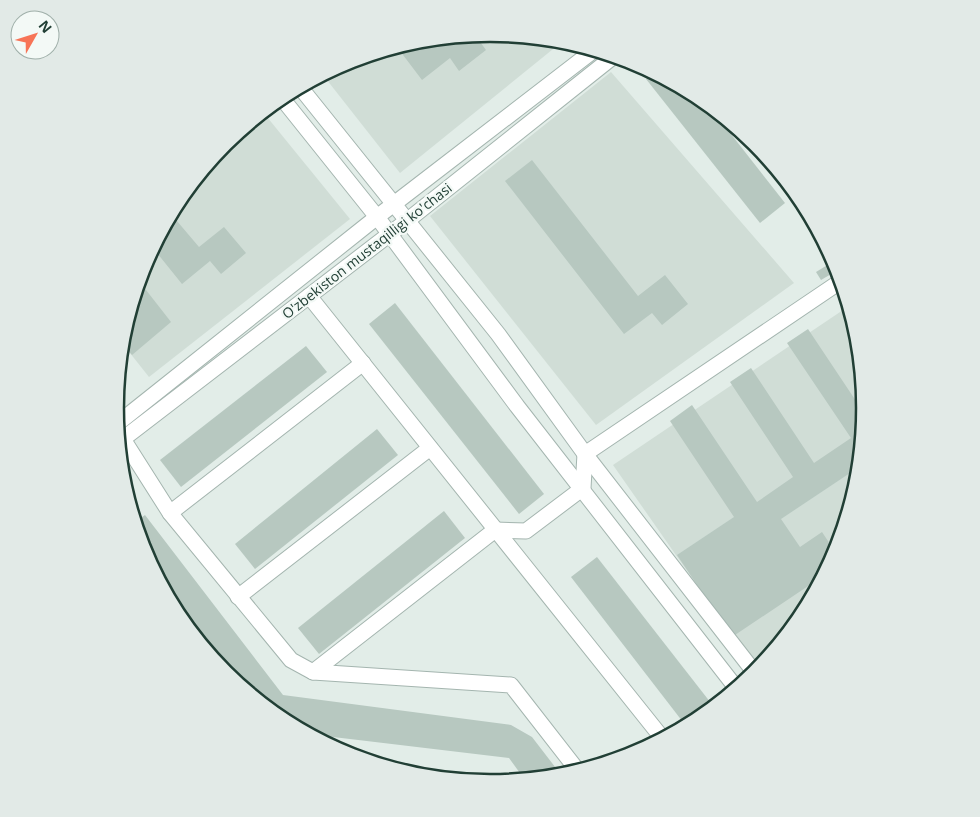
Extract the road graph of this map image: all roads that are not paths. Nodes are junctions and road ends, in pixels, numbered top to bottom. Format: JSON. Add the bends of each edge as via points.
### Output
{"nodes":[{"id":1,"x":587,"y":56,"type":"edge"},
{"id":2,"x":607,"y":62,"type":"edge"},
{"id":3,"x":305,"y":93,"type":"edge"},
{"id":4,"x":286,"y":105,"type":"edge"},
{"id":5,"x":395,"y":203,"type":"junction"},
{"id":6,"x":377,"y":217,"type":"junction"},
{"id":7,"x":408,"y":220,"type":"junction"},
{"id":8,"x":390,"y":234,"type":"junction"},
{"id":9,"x":835,"y":285,"type":"edge"},
{"id":10,"x":309,"y":296,"type":"junction"},
{"id":11,"x":363,"y":363,"type":"junction"},
{"id":12,"x":124,"y":413,"type":"edge"},
{"id":13,"x":125,"y":438,"type":"edge"},
{"id":14,"x":430,"y":448,"type":"junction"},
{"id":15,"x":126,"y":449,"type":"edge"},
{"id":16,"x":585,"y":454,"type":"junction"},
{"id":17,"x":583,"y":488,"type":"junction"},
{"id":18,"x":170,"y":513,"type":"junction"},
{"id":19,"x":495,"y":530,"type":"junction"},
{"id":20,"x":238,"y":598,"type":"junction"},
{"id":21,"x":750,"y":666,"type":"edge"},
{"id":22,"x":312,"y":672,"type":"junction"},
{"id":23,"x":733,"y":682,"type":"edge"},
{"id":24,"x":658,"y":733,"type":"edge"},
{"id":25,"x":573,"y":765,"type":"edge"}],
"edges":[{"from":1,"to":5,"type":"street","name":"O'zbekiston mustaqilligi ko'chasi"},
{"from":2,"to":7,"type":"street","name":"O'zbekiston mustaqilligi ko'chasi"},
{"from":3,"to":5,"type":"street"},
{"from":4,"to":6,"type":"street"},
{"from":5,"to":6,"type":"street","name":"O'zbekiston mustaqilligi ko'chasi"},
{"from":5,"to":7,"type":"street"},
{"from":6,"to":8,"type":"street"},
{"from":6,"to":12,"type":"street","name":"O'zbekiston mustaqilligi ko'chasi"},
{"from":7,"to":8,"type":"street","name":"O'zbekiston mustaqilligi ko'chasi"},
{"from":7,"to":16,"type":"street","via":[[498,334]]},
{"from":8,"to":10,"type":"street","name":"O'zbekiston mustaqilligi ko'chasi"},
{"from":8,"to":17,"type":"street","via":[[517,406]]},
{"from":9,"to":16,"type":"street"},
{"from":10,"to":11,"type":"street"},
{"from":10,"to":13,"type":"street","name":"O'zbekiston mustaqilligi ko'chasi"},
{"from":11,"to":14,"type":"street"},
{"from":11,"to":18,"type":"street"},
{"from":14,"to":19,"type":"street"},
{"from":14,"to":20,"type":"street"},
{"from":15,"to":18,"type":"street"},
{"from":16,"to":17,"type":"street"},
{"from":16,"to":21,"type":"street"},
{"from":17,"to":19,"type":"street","via":[[526,531]]},
{"from":17,"to":23,"type":"street"},
{"from":18,"to":20,"type":"street"},
{"from":19,"to":22,"type":"street"},
{"from":19,"to":24,"type":"street"},
{"from":20,"to":22,"type":"street","via":[[291,660]]},
{"from":22,"to":25,"type":"street","via":[[511,686]]}]}
